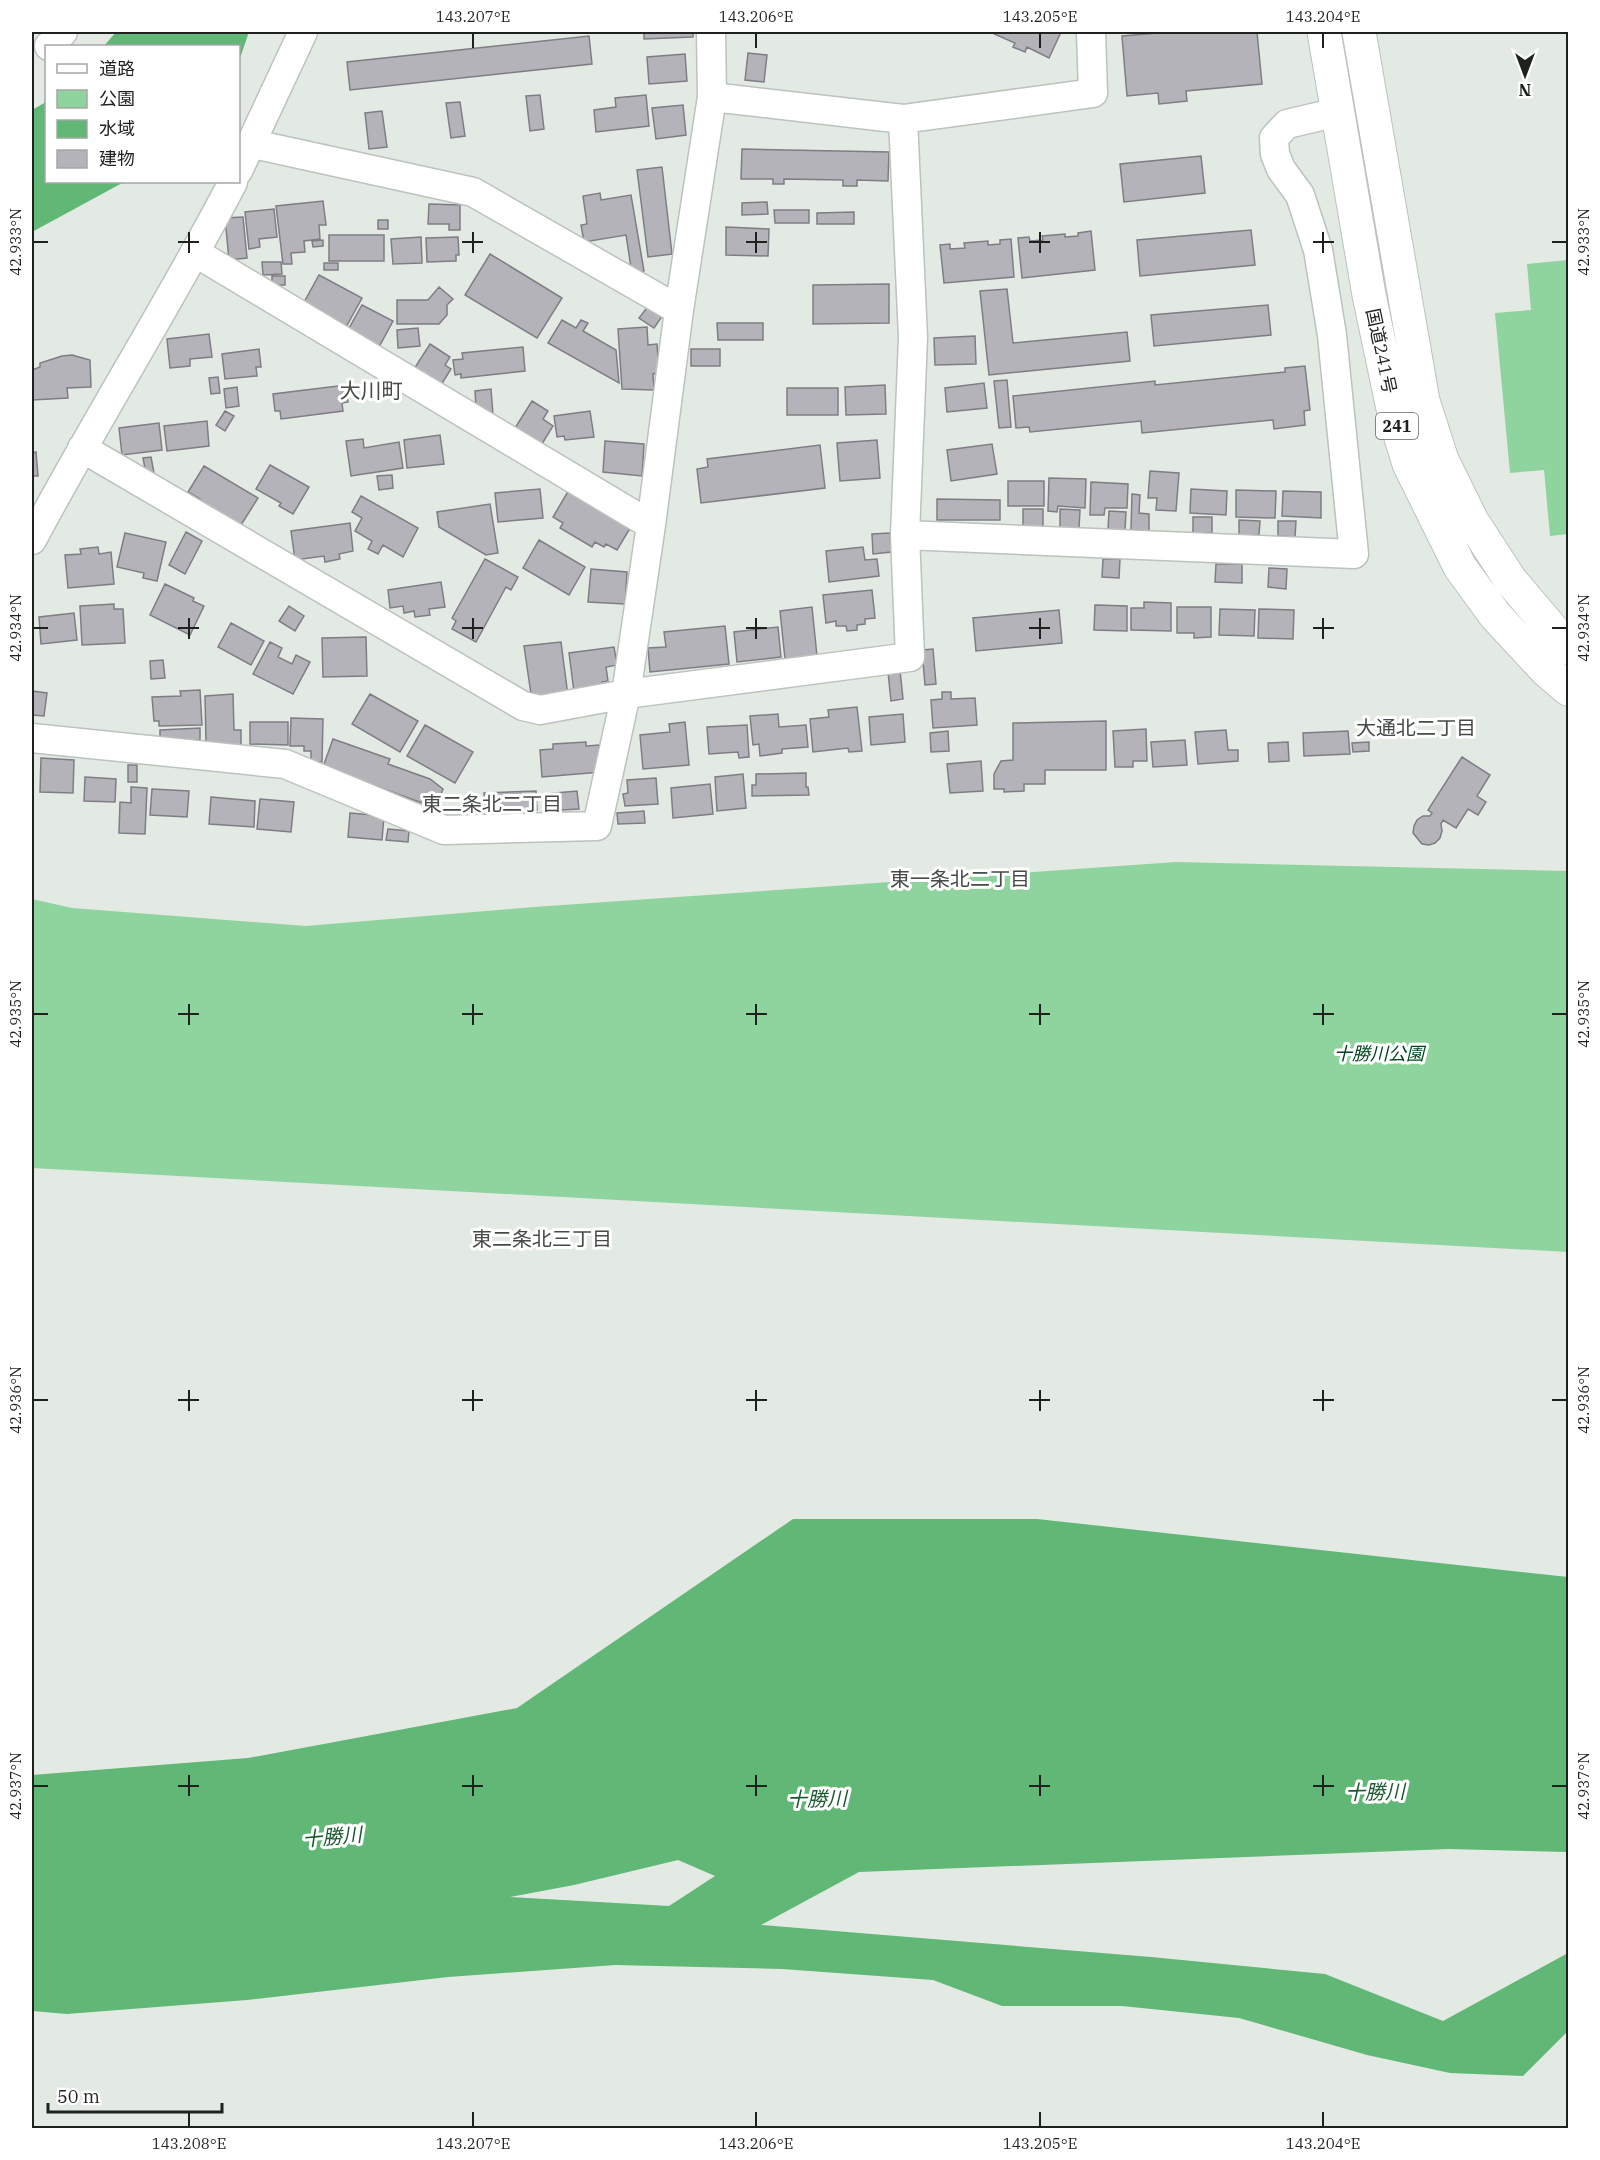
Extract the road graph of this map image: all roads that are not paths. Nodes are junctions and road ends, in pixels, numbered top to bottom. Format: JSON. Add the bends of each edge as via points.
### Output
{"nodes":[{"id":1,"x":63,"y":32,"type":"edge"},
{"id":2,"x":303,"y":32,"type":"edge"},
{"id":3,"x":711,"y":32,"type":"edge"},
{"id":4,"x":1090,"y":32,"type":"edge"},
{"id":5,"x":1324,"y":32,"type":"edge"},
{"id":6,"x":1359,"y":32,"type":"edge"},
{"id":7,"x":51,"y":45,"type":"edge"},
{"id":8,"x":45,"y":50,"type":"edge"},
{"id":9,"x":32,"y":58,"type":"edge"},
{"id":10,"x":712,"y":96,"type":"junction"},
{"id":11,"x":1338,"y":112,"type":"junction"},
{"id":12,"x":903,"y":118,"type":"junction"},
{"id":13,"x":253,"y":144,"type":"junction"},
{"id":14,"x":240,"y":167,"type":"edge"},
{"id":15,"x":232,"y":183,"type":"edge"},
{"id":16,"x":196,"y":253,"type":"junction"},
{"id":17,"x":679,"y":310,"type":"junction"},
{"id":18,"x":82,"y":448,"type":"junction"},
{"id":19,"x":39,"y":514,"type":"edge"},
{"id":20,"x":651,"y":525,"type":"junction"},
{"id":21,"x":904,"y":535,"type":"junction"},
{"id":22,"x":32,"y":540,"type":"edge"},
{"id":23,"x":1569,"y":648,"type":"edge"},
{"id":24,"x":1569,"y":689,"type":"edge"},
{"id":25,"x":626,"y":694,"type":"junction"},
{"id":26,"x":32,"y":738,"type":"edge"}],
"edges":[{"from":1,"to":7,"type":"street"},
{"from":2,"to":13,"type":"street"},
{"from":3,"to":10,"type":"street"},
{"from":4,"to":12,"type":"street","via":[[1093,93]]},
{"from":5,"to":11,"type":"highway","name":"国道241号","number":"241"},
{"from":6,"to":23,"type":"highway","name":"国道241号","number":"241","via":[[1423,401],[1442,460],[1472,521],[1511,581]]},
{"from":8,"to":9,"type":"street"},
{"from":10,"to":12,"type":"street"},
{"from":10,"to":17,"type":"street"},
{"from":11,"to":21,"type":"street","via":[[1287,124],[1274,138],[1275,154],[1300,195],[1318,250],[1332,335],[1354,554]]},
{"from":11,"to":24,"type":"highway","name":"国道241号","number":"241","via":[[1371,306],[1408,464],[1460,567],[1495,615]]},
{"from":12,"to":21,"type":"street","via":[[913,337]]},
{"from":13,"to":14,"type":"street"},
{"from":13,"to":17,"type":"street","via":[[473,192]]},
{"from":15,"to":16,"type":"street"},
{"from":16,"to":18,"type":"street"},
{"from":16,"to":20,"type":"street"},
{"from":17,"to":20,"type":"street"},
{"from":18,"to":19,"type":"street"},
{"from":18,"to":25,"type":"street","via":[[523,706],[540,710]]},
{"from":19,"to":22,"type":"street"},
{"from":20,"to":25,"type":"street"},
{"from":21,"to":25,"type":"street","via":[[910,657]]},
{"from":25,"to":26,"type":"street","via":[[597,826],[444,830],[285,764]]}]}
